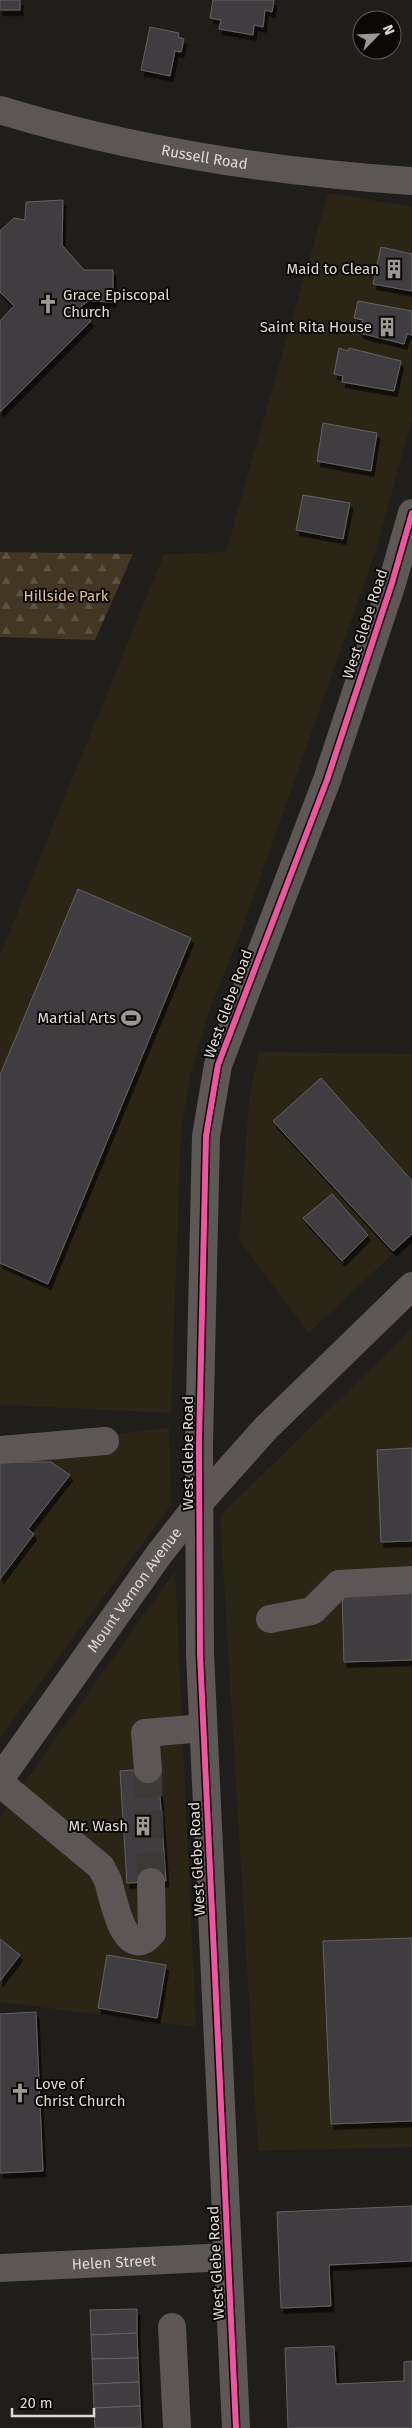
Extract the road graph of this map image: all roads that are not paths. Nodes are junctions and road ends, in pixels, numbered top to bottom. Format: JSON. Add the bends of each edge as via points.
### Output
{"nodes":[{"id":1,"x":0,"y":110,"type":"edge"},
{"id":2,"x":412,"y":181,"type":"edge"},
{"id":3,"x":412,"y":512,"type":"edge"},
{"id":4,"x":412,"y":1286,"type":"edge"},
{"id":5,"x":105,"y":1441,"type":"dead end"},
{"id":6,"x":0,"y":1450,"type":"edge"},
{"id":7,"x":200,"y":1502,"type":"junction"},
{"id":8,"x":412,"y":1580,"type":"edge"},
{"id":9,"x":270,"y":1619,"type":"dead end"},
{"id":10,"x":204,"y":1728,"type":"junction"},
{"id":11,"x":148,"y":1769,"type":"tunnel mouth"},
{"id":12,"x":0,"y":1781,"type":"edge"},
{"id":13,"x":151,"y":1882,"type":"tunnel mouth"},
{"id":14,"x":228,"y":2257,"type":"junction"},
{"id":15,"x":0,"y":2268,"type":"edge"},
{"id":16,"x":172,"y":2327,"type":"dead end"},
{"id":17,"x":177,"y":2428,"type":"edge"},
{"id":18,"x":236,"y":2428,"type":"edge"}],
"edges":[{"from":1,"to":2,"type":"street","name":"Russell Road","via":[[138,146],[250,166]]},
{"from":3,"to":7,"type":"main road","name":"West Glebe Road","via":[[327,780],[226,1041],[214,1083],[206,1136]]},
{"from":4,"to":7,"type":"main road","name":"Mount Vernon Avenue","via":[[264,1428]]},
{"from":5,"to":6,"type":"street"},
{"from":7,"to":10,"type":"main road","name":"West Glebe Road","via":[[200,1654]]},
{"from":7,"to":12,"type":"main road","name":"Mount Vernon Avenue","via":[[160,1553]]},
{"from":8,"to":9,"type":"street","via":[[339,1584],[312,1610]]},
{"from":10,"to":11,"type":"street","via":[[145,1733]]},
{"from":10,"to":14,"type":"main road","name":"West Glebe Road"},
{"from":12,"to":13,"type":"street","via":[[101,1867],[123,1931],[140,1941],[152,1933]]},
{"from":14,"to":15,"type":"street","name":"Helen Street"},
{"from":14,"to":18,"type":"main road","name":"West Glebe Road"},
{"from":16,"to":17,"type":"street"}]}
